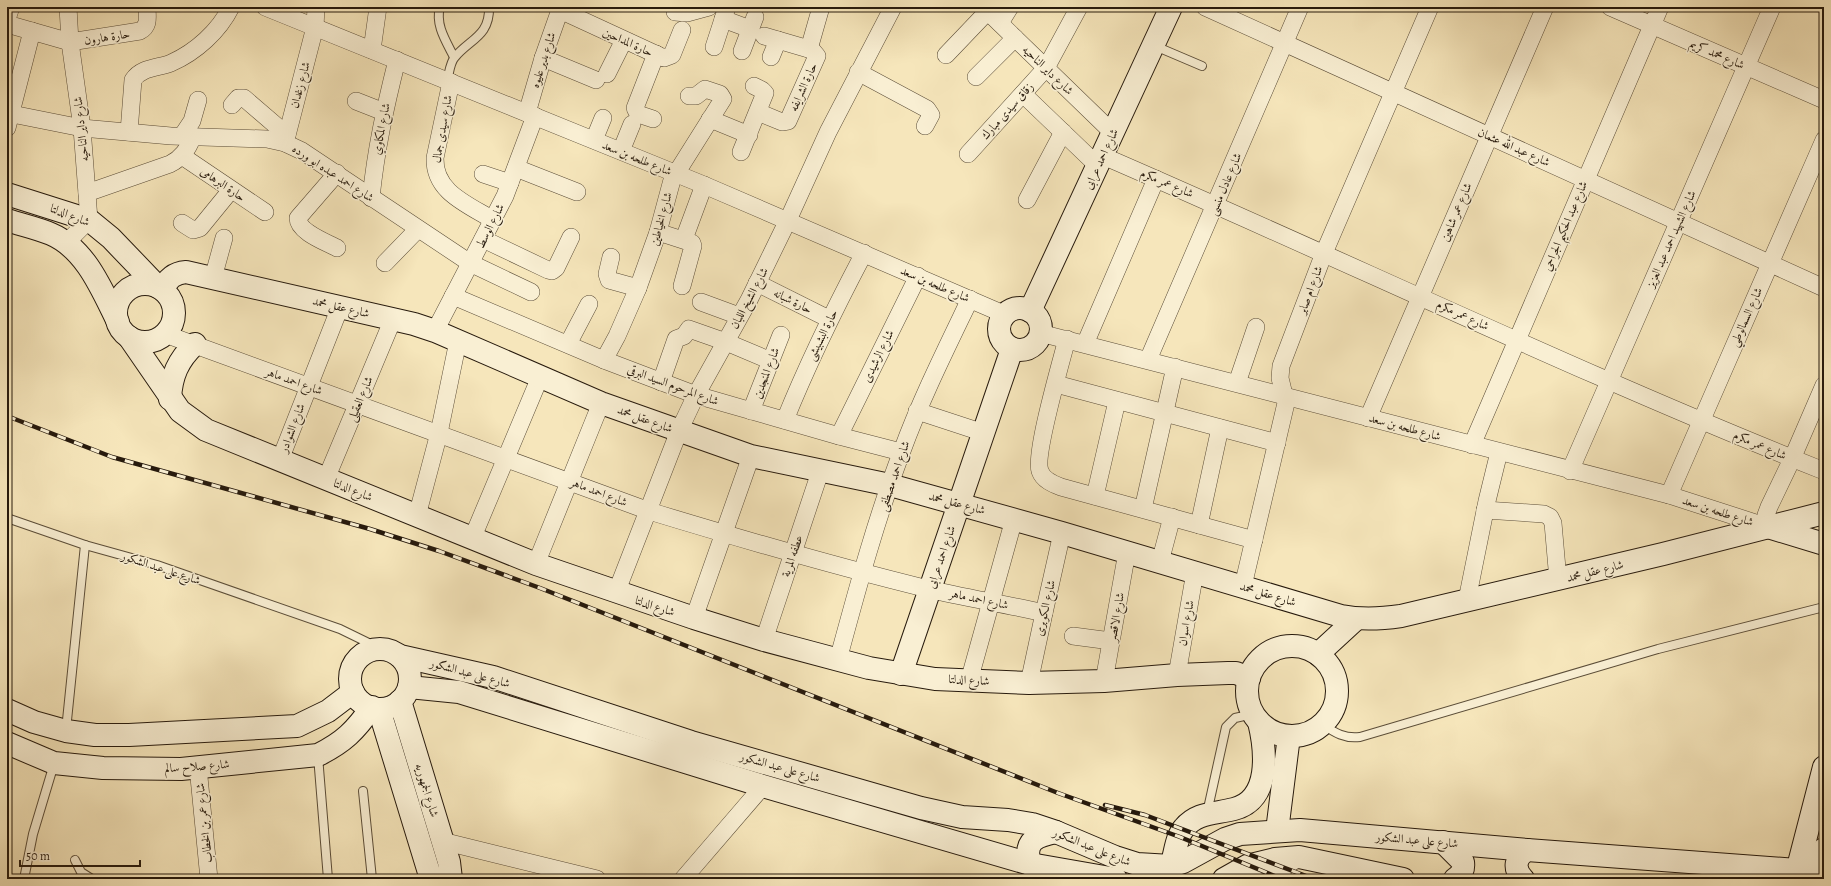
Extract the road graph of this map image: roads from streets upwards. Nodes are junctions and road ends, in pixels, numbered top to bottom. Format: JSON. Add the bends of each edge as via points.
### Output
{"nodes":[{"id":1,"x":10,"y":7,"type":"edge"},
{"id":2,"x":68,"y":7,"type":"edge"},
{"id":3,"x":147,"y":7,"type":"edge"},
{"id":4,"x":231,"y":7,"type":"edge"},
{"id":5,"x":265,"y":7,"type":"edge"},
{"id":6,"x":316,"y":7,"type":"edge"},
{"id":7,"x":378,"y":7,"type":"edge"},
{"id":8,"x":709,"y":7,"type":"edge"},
{"id":9,"x":821,"y":7,"type":"edge"},
{"id":10,"x":893,"y":7,"type":"edge"},
{"id":11,"x":1010,"y":7,"type":"edge"},
{"id":12,"x":1079,"y":7,"type":"edge"},
{"id":13,"x":1171,"y":7,"type":"edge"},
{"id":14,"x":1205,"y":7,"type":"edge"},
{"id":15,"x":1300,"y":7,"type":"edge"},
{"id":16,"x":1430,"y":7,"type":"edge"},
{"id":17,"x":1545,"y":7,"type":"edge"},
{"id":18,"x":1610,"y":7,"type":"edge"},
{"id":19,"x":1660,"y":7,"type":"edge"},
{"id":20,"x":1772,"y":7,"type":"edge"},
{"id":21,"x":561,"y":8,"type":"edge"},
{"id":22,"x":986,"y":9,"type":"edge"},
{"id":23,"x":675,"y":12,"type":"dead end"},
{"id":24,"x":725,"y":13,"type":"edge"},
{"id":25,"x":7,"y":19,"type":"edge"},
{"id":26,"x":7,"y":24,"type":"edge"},
{"id":27,"x":1000,"y":24,"type":"junction"},
{"id":28,"x":1651,"y":26,"type":"junction"},
{"id":29,"x":315,"y":27,"type":"junction"},
{"id":30,"x":682,"y":30,"type":"dead end"},
{"id":31,"x":762,"y":30,"type":"junction"},
{"id":32,"x":32,"y":31,"type":"junction"},
{"id":33,"x":1015,"y":38,"type":"junction"},
{"id":34,"x":624,"y":40,"type":"junction"},
{"id":35,"x":70,"y":42,"type":"junction"},
{"id":36,"x":1285,"y":43,"type":"junction"},
{"id":37,"x":714,"y":47,"type":"dead end"},
{"id":38,"x":809,"y":49,"type":"junction"},
{"id":39,"x":372,"y":50,"type":"junction"},
{"id":40,"x":742,"y":51,"type":"dead end"},
{"id":41,"x":656,"y":54,"type":"junction"},
{"id":42,"x":946,"y":55,"type":"dead end"},
{"id":43,"x":771,"y":57,"type":"dead end"},
{"id":44,"x":543,"y":58,"type":"junction"},
{"id":45,"x":397,"y":60,"type":"junction"},
{"id":46,"x":1746,"y":67,"type":"junction"},
{"id":47,"x":1046,"y":68,"type":"junction"},
{"id":48,"x":858,"y":72,"type":"junction"},
{"id":49,"x":976,"y":77,"type":"dead end"},
{"id":50,"x":449,"y":81,"type":"junction"},
{"id":51,"x":754,"y":86,"type":"dead end"},
{"id":52,"x":1393,"y":92,"type":"junction"},
{"id":53,"x":1023,"y":94,"type":"junction"},
{"id":54,"x":689,"y":96,"type":"dead end"},
{"id":55,"x":198,"y":100,"type":"dead end"},
{"id":56,"x":1824,"y":100,"type":"edge"},
{"id":57,"x":356,"y":101,"type":"dead end"},
{"id":58,"x":232,"y":105,"type":"dead end"},
{"id":59,"x":758,"y":112,"type":"junction"},
{"id":60,"x":531,"y":115,"type":"junction"},
{"id":61,"x":8,"y":118,"type":"edge"},
{"id":62,"x":603,"y":118,"type":"dead end"},
{"id":63,"x":653,"y":119,"type":"dead end"},
{"id":64,"x":710,"y":119,"type":"junction"},
{"id":65,"x":385,"y":121,"type":"junction"},
{"id":66,"x":632,"y":124,"type":"dead end"},
{"id":67,"x":925,"y":126,"type":"dead end"},
{"id":68,"x":82,"y":128,"type":"junction"},
{"id":69,"x":129,"y":132,"type":"junction"},
{"id":70,"x":1063,"y":132,"type":"junction"},
{"id":71,"x":1113,"y":133,"type":"junction"},
{"id":72,"x":748,"y":135,"type":"junction"},
{"id":73,"x":187,"y":136,"type":"junction"},
{"id":74,"x":1489,"y":136,"type":"junction"},
{"id":75,"x":286,"y":139,"type":"junction"},
{"id":76,"x":594,"y":140,"type":"junction"},
{"id":77,"x":1824,"y":140,"type":"edge"},
{"id":78,"x":621,"y":151,"type":"junction"},
{"id":79,"x":741,"y":152,"type":"dead end"},
{"id":80,"x":968,"y":154,"type":"dead end"},
{"id":81,"x":182,"y":156,"type":"junction"},
{"id":82,"x":1100,"y":161,"type":"junction"},
{"id":83,"x":337,"y":173,"type":"junction"},
{"id":84,"x":675,"y":173,"type":"junction"},
{"id":85,"x":483,"y":174,"type":"dead end"},
{"id":86,"x":513,"y":176,"type":"junction"},
{"id":87,"x":1156,"y":179,"type":"junction"},
{"id":88,"x":1585,"y":179,"type":"junction"},
{"id":89,"x":704,"y":185,"type":"junction"},
{"id":90,"x":232,"y":190,"type":"junction"},
{"id":91,"x":577,"y":192,"type":"dead end"},
{"id":92,"x":87,"y":193,"type":"junction"},
{"id":93,"x":7,"y":194,"type":"edge"},
{"id":94,"x":371,"y":198,"type":"junction"},
{"id":95,"x":1027,"y":200,"type":"dead end"},
{"id":96,"x":1216,"y":205,"type":"junction"},
{"id":97,"x":265,"y":212,"type":"dead end"},
{"id":98,"x":7,"y":220,"type":"edge"},
{"id":99,"x":89,"y":220,"type":"junction"},
{"id":100,"x":493,"y":220,"type":"junction"},
{"id":101,"x":788,"y":220,"type":"junction"},
{"id":102,"x":1679,"y":222,"type":"junction"},
{"id":103,"x":182,"y":223,"type":"dead end"},
{"id":104,"x":418,"y":229,"type":"junction"},
{"id":105,"x":658,"y":232,"type":"junction"},
{"id":106,"x":571,"y":237,"type":"dead end"},
{"id":107,"x":224,"y":238,"type":"dead end"},
{"id":108,"x":483,"y":239,"type":"junction"},
{"id":109,"x":684,"y":239,"type":"junction"},
{"id":110,"x":66,"y":243,"type":"junction"},
{"id":111,"x":337,"y":248,"type":"dead end"},
{"id":112,"x":864,"y":253,"type":"junction"},
{"id":113,"x":1324,"y":253,"type":"junction"},
{"id":114,"x":611,"y":257,"type":"dead end"},
{"id":115,"x":385,"y":263,"type":"dead end"},
{"id":116,"x":470,"y":263,"type":"junction"},
{"id":117,"x":1770,"y":263,"type":"junction"},
{"id":118,"x":918,"y":276,"type":"junction"},
{"id":119,"x":213,"y":278,"type":"junction"},
{"id":120,"x":757,"y":283,"type":"junction"},
{"id":121,"x":682,"y":286,"type":"dead end"},
{"id":122,"x":160,"y":288,"type":"junction"},
{"id":123,"x":638,"y":288,"type":"junction"},
{"id":124,"x":1824,"y":288,"type":"edge"},
{"id":125,"x":531,"y":292,"type":"dead end"},
{"id":126,"x":453,"y":296,"type":"junction"},
{"id":127,"x":1420,"y":296,"type":"junction"},
{"id":128,"x":970,"y":299,"type":"junction"},
{"id":129,"x":700,"y":302,"type":"dead end"},
{"id":130,"x":589,"y":304,"type":"dead end"},
{"id":131,"x":340,"y":307,"type":"junction"},
{"id":132,"x":1030,"y":311,"type":"junction"},
{"id":133,"x":1006,"y":315,"type":"junction"},
{"id":134,"x":739,"y":316,"type":"junction"},
{"id":135,"x":393,"y":319,"type":"junction"},
{"id":136,"x":829,"y":319,"type":"junction"},
{"id":137,"x":1256,"y":327,"type":"dead end"},
{"id":138,"x":124,"y":329,"type":"junction"},
{"id":139,"x":435,"y":331,"type":"junction"},
{"id":140,"x":1040,"y":333,"type":"junction"},
{"id":141,"x":165,"y":334,"type":"junction"},
{"id":142,"x":781,"y":335,"type":"dead end"},
{"id":143,"x":1067,"y":339,"type":"junction"},
{"id":144,"x":1516,"y":340,"type":"junction"},
{"id":145,"x":458,"y":341,"type":"junction"},
{"id":146,"x":726,"y":342,"type":"junction"},
{"id":147,"x":195,"y":344,"type":"junction"},
{"id":148,"x":568,"y":344,"type":"junction"},
{"id":149,"x":1085,"y":344,"type":"junction"},
{"id":150,"x":1012,"y":349,"type":"junction"},
{"id":151,"x":604,"y":360,"type":"junction"},
{"id":152,"x":1148,"y":360,"type":"junction"},
{"id":153,"x":771,"y":361,"type":"junction"},
{"id":154,"x":1175,"y":367,"type":"junction"},
{"id":155,"x":540,"y":377,"type":"junction"},
{"id":156,"x":1610,"y":380,"type":"junction"},
{"id":157,"x":661,"y":382,"type":"junction"},
{"id":158,"x":1237,"y":383,"type":"junction"},
{"id":159,"x":1056,"y":384,"type":"junction"},
{"id":160,"x":1824,"y":385,"type":"edge"},
{"id":161,"x":309,"y":386,"type":"junction"},
{"id":162,"x":696,"y":395,"type":"junction"},
{"id":163,"x":1284,"y":396,"type":"junction"},
{"id":164,"x":170,"y":399,"type":"junction"},
{"id":165,"x":1117,"y":401,"type":"junction"},
{"id":166,"x":600,"y":403,"type":"junction"},
{"id":167,"x":358,"y":404,"type":"junction"},
{"id":168,"x":751,"y":411,"type":"junction"},
{"id":169,"x":917,"y":411,"type":"junction"},
{"id":170,"x":1165,"y":413,"type":"junction"},
{"id":171,"x":1368,"y":418,"type":"junction"},
{"id":172,"x":785,"y":420,"type":"junction"},
{"id":173,"x":1701,"y":420,"type":"junction"},
{"id":174,"x":1220,"y":428,"type":"junction"},
{"id":175,"x":679,"y":431,"type":"junction"},
{"id":176,"x":984,"y":433,"type":"junction"},
{"id":177,"x":438,"y":434,"type":"junction"},
{"id":178,"x":839,"y":436,"type":"junction"},
{"id":179,"x":1277,"y":443,"type":"junction"},
{"id":180,"x":1472,"y":445,"type":"junction"},
{"id":181,"x":901,"y":452,"type":"junction"},
{"id":182,"x":1499,"y":452,"type":"junction"},
{"id":183,"x":752,"y":456,"type":"junction"},
{"id":184,"x":506,"y":458,"type":"junction"},
{"id":185,"x":1792,"y":459,"type":"junction"},
{"id":186,"x":280,"y":460,"type":"junction"},
{"id":187,"x":1570,"y":471,"type":"junction"},
{"id":188,"x":1824,"y":471,"type":"edge"},
{"id":189,"x":820,"y":472,"type":"junction"},
{"id":190,"x":326,"y":479,"type":"junction"},
{"id":191,"x":570,"y":481,"type":"junction"},
{"id":192,"x":890,"y":485,"type":"junction"},
{"id":193,"x":1668,"y":495,"type":"junction"},
{"id":194,"x":1095,"y":496,"type":"junction"},
{"id":195,"x":959,"y":504,"type":"junction"},
{"id":196,"x":1143,"y":509,"type":"junction"},
{"id":197,"x":1485,"y":510,"type":"junction"},
{"id":198,"x":649,"y":511,"type":"junction"},
{"id":199,"x":1824,"y":513,"type":"edge"},
{"id":200,"x":417,"y":516,"type":"junction"},
{"id":201,"x":1172,"y":517,"type":"junction"},
{"id":202,"x":1014,"y":520,"type":"junction"},
{"id":203,"x":1199,"y":525,"type":"junction"},
{"id":204,"x":1768,"y":527,"type":"junction"},
{"id":205,"x":1062,"y":533,"type":"junction"},
{"id":206,"x":724,"y":534,"type":"junction"},
{"id":207,"x":472,"y":539,"type":"junction"},
{"id":208,"x":1254,"y":540,"type":"junction"},
{"id":209,"x":1824,"y":544,"type":"edge"},
{"id":210,"x":1127,"y":552,"type":"junction"},
{"id":211,"x":793,"y":553,"type":"junction"},
{"id":212,"x":1160,"y":562,"type":"junction"},
{"id":213,"x":536,"y":564,"type":"junction"},
{"id":214,"x":862,"y":572,"type":"junction"},
{"id":215,"x":1195,"y":572,"type":"junction"},
{"id":216,"x":1558,"y":580,"type":"junction"},
{"id":217,"x":1243,"y":586,"type":"junction"},
{"id":218,"x":930,"y":589,"type":"junction"},
{"id":219,"x":616,"y":593,"type":"junction"},
{"id":220,"x":1467,"y":600,"type":"junction"},
{"id":221,"x":991,"y":601,"type":"junction"},
{"id":222,"x":1044,"y":613,"type":"junction"},
{"id":223,"x":694,"y":618,"type":"junction"},
{"id":224,"x":1356,"y":619,"type":"junction"},
{"id":225,"x":1073,"y":636,"type":"dead end"},
{"id":226,"x":764,"y":640,"type":"junction"},
{"id":227,"x":1111,"y":640,"type":"junction"},
{"id":228,"x":390,"y":653,"type":"junction"},
{"id":229,"x":1318,"y":654,"type":"junction"},
{"id":230,"x":838,"y":660,"type":"junction"},
{"id":231,"x":900,"y":674,"type":"junction"},
{"id":232,"x":1176,"y":675,"type":"junction"},
{"id":233,"x":1248,"y":678,"type":"junction"},
{"id":234,"x":970,"y":680,"type":"junction"},
{"id":235,"x":1104,"y":681,"type":"junction"},
{"id":236,"x":1029,"y":683,"type":"junction"},
{"id":237,"x":354,"y":692,"type":"junction"},
{"id":238,"x":404,"y":694,"type":"junction"},
{"id":239,"x":375,"y":708,"type":"junction"},
{"id":240,"x":7,"y":710,"type":"edge"},
{"id":241,"x":1256,"y":718,"type":"junction"},
{"id":242,"x":1289,"y":736,"type":"junction"},
{"id":243,"x":7,"y":743,"type":"edge"},
{"id":244,"x":198,"y":767,"type":"junction"},
{"id":245,"x":1824,"y":767,"type":"edge"},
{"id":246,"x":763,"y":786,"type":"junction"},
{"id":247,"x":1820,"y":800,"type":"edge"},
{"id":248,"x":976,"y":817,"type":"junction"},
{"id":249,"x":1278,"y":831,"type":"junction"},
{"id":250,"x":1056,"y":832,"type":"junction"},
{"id":251,"x":442,"y":841,"type":"junction"},
{"id":252,"x":1443,"y":842,"type":"junction"},
{"id":253,"x":1824,"y":849,"type":"edge"},
{"id":254,"x":1527,"y":850,"type":"junction"},
{"id":255,"x":990,"y":851,"type":"junction"},
{"id":256,"x":1299,"y":857,"type":"junction"},
{"id":257,"x":1030,"y":864,"type":"junction"},
{"id":258,"x":1171,"y":866,"type":"junction"},
{"id":259,"x":1813,"y":871,"type":"edge"},
{"id":260,"x":1394,"y":878,"type":"edge"},
{"id":261,"x":209,"y":879,"type":"edge"},
{"id":262,"x":431,"y":879,"type":"edge"},
{"id":263,"x":451,"y":879,"type":"edge"},
{"id":264,"x":597,"y":879,"type":"edge"},
{"id":265,"x":683,"y":879,"type":"edge"},
{"id":266,"x":1116,"y":879,"type":"edge"},
{"id":267,"x":1224,"y":879,"type":"edge"},
{"id":268,"x":1272,"y":879,"type":"edge"},
{"id":269,"x":1455,"y":879,"type":"edge"},
{"id":270,"x":1523,"y":879,"type":"edge"}],
"edges":[{"from":1,"to":25,"type":"street"},
{"from":2,"to":35,"type":"street","name":"شارع داير الناحيه"},
{"from":3,"to":35,"type":"street","name":"حارة هارون","via":[[146,27],[140,31]]},
{"from":4,"to":69,"type":"street","via":[[220,24],[198,46],[170,63],[136,75],[133,80]]},
{"from":5,"to":29,"type":"street","name":"شارع طلحه بن سعد"},
{"from":6,"to":29,"type":"street","name":"شارع زغدان"},
{"from":7,"to":39,"type":"street"},
{"from":8,"to":23,"type":"street","via":[[687,13]]},
{"from":9,"to":38,"type":"street","name":"حارة الشرايفه"},
{"from":10,"to":48,"type":"street","name":"شارع الشيخ اللبان"},
{"from":11,"to":27,"type":"street"},
{"from":12,"to":47,"type":"street","name":"زقاق سيدى مبارك"},
{"from":13,"to":71,"type":"street","name":"شارع احمد عرابى"},
{"from":14,"to":36,"type":"street","name":"شارع عبد الله عثمان"},
{"from":15,"to":36,"type":"street","name":"شارع عادل منسى"},
{"from":16,"to":52,"type":"street","name":"شارع ام صابر"},
{"from":17,"to":74,"type":"street","name":"شارع عمر شاهين"},
{"from":18,"to":28,"type":"street","name":"شارع محمد كريم"},
{"from":19,"to":28,"type":"street","name":"شارع عبد الحكيم الجراحي"},
{"from":20,"to":46,"type":"street","name":"شارع الشهيد احمد عبد العزيز"},
{"from":21,"to":34,"type":"street","name":"حارة المداحين"},
{"from":21,"to":44,"type":"street","name":"شارع بدير عليوه"},
{"from":22,"to":27,"type":"street","name":"شارع داير الناحيه"},
{"from":22,"to":42,"type":"street"},
{"from":24,"to":31,"type":"street","name":"حارة الشرايفه"},
{"from":24,"to":37,"type":"street"},
{"from":26,"to":32,"type":"street"},
{"from":27,"to":33,"type":"street","name":"شارع داير الناحيه"},
{"from":28,"to":46,"type":"street","name":"شارع محمد كريم"},
{"from":28,"to":88,"type":"street","name":"شارع عبد الحكيم الجراحي"},
{"from":29,"to":39,"type":"street","name":"شارع طلحه بن سعد"},
{"from":29,"to":75,"type":"street","name":"شارع زغدان"},
{"from":30,"to":41,"type":"street","name":"حارة المداحين","via":[[670,57],[664,58]]},
{"from":31,"to":38,"type":"street","name":"حارة الشرايفه"},
{"from":31,"to":40,"type":"street"},
{"from":31,"to":43,"type":"street"},
{"from":32,"to":35,"type":"street"},
{"from":32,"to":61,"type":"street"},
{"from":33,"to":47,"type":"street","name":"شارع داير الناحيه"},
{"from":33,"to":49,"type":"street"},
{"from":34,"to":41,"type":"street","name":"حارة المداحين"},
{"from":34,"to":44,"type":"street","via":[[601,77]]},
{"from":35,"to":68,"type":"street","name":"شارع داير الناحيه"},
{"from":36,"to":52,"type":"street","name":"شارع عبد الله عثمان"},
{"from":36,"to":96,"type":"street","name":"شارع عادل منسى"},
{"from":38,"to":59,"type":"street","name":"حارة الشرايفه","via":[[815,53],[816,60],[788,121],[779,122]]},
{"from":39,"to":45,"type":"street","name":"شارع طلحه بن سعد"},
{"from":41,"to":63,"type":"street","via":[[634,108],[638,114]]},
{"from":44,"to":60,"type":"street","name":"شارع بدير عليوه"},
{"from":45,"to":50,"type":"street","name":"شارع طلحه بن سعد"},
{"from":45,"to":65,"type":"street","name":"شارع المكاوي"},
{"from":46,"to":56,"type":"street","name":"شارع محمد كريم"},
{"from":46,"to":102,"type":"street","name":"شارع الشهيد احمد عبد العزيز"},
{"from":47,"to":53,"type":"street","name":"زقاق سيدى مبارك"},
{"from":47,"to":71,"type":"street","name":"شارع داير الناحيه"},
{"from":48,"to":67,"type":"street","via":[[927,109],[931,114]]},
{"from":48,"to":101,"type":"street","name":"شارع الشيخ اللبان"},
{"from":50,"to":60,"type":"street","name":"شارع طلحه بن سعد"},
{"from":50,"to":100,"type":"street","name":"شارع سيدى جمال","via":[[435,158],[437,177],[450,193]]},
{"from":51,"to":59,"type":"street","via":[[765,93]]},
{"from":52,"to":74,"type":"street","name":"شارع عبد الله عثمان"},
{"from":52,"to":113,"type":"street","name":"شارع ام صابر"},
{"from":53,"to":70,"type":"street"},
{"from":53,"to":80,"type":"street","name":"زقاق سيدى مبارك"},
{"from":54,"to":64,"type":"street","name":"شارع الخياطين","via":[[696,96],[705,89],[722,96],[723,99]]},
{"from":55,"to":73,"type":"street"},
{"from":57,"to":65,"type":"street"},
{"from":58,"to":75,"type":"street","via":[[238,98],[244,98]]},
{"from":59,"to":72,"type":"street"},
{"from":60,"to":76,"type":"street","name":"شارع طلحه بن سعد"},
{"from":60,"to":86,"type":"street","name":"شارع الوسط"},
{"from":61,"to":68,"type":"street","name":"شارع احمد عبده ابو ورده"},
{"from":62,"to":76,"type":"street"},
{"from":64,"to":72,"type":"street"},
{"from":64,"to":84,"type":"street","name":"شارع الخياطين"},
{"from":65,"to":94,"type":"street","name":"شارع المكاوي","via":[[376,154]]},
{"from":66,"to":78,"type":"street"},
{"from":68,"to":69,"type":"street","name":"شارع احمد عبده ابو ورده"},
{"from":68,"to":92,"type":"street","name":"شارع داير الناحيه"},
{"from":69,"to":73,"type":"street","name":"شارع احمد عبده ابو ورده"},
{"from":70,"to":82,"type":"street"},
{"from":70,"to":95,"type":"street"},
{"from":71,"to":82,"type":"street","name":"شارع احمد عرابى"},
{"from":72,"to":79,"type":"street"},
{"from":73,"to":75,"type":"street","name":"شارع احمد عبده ابو ورده"},
{"from":73,"to":81,"type":"street","via":[[190,144]]},
{"from":74,"to":88,"type":"street","name":"شارع عبد الله عثمان"},
{"from":74,"to":127,"type":"street","name":"شارع عمر شاهين"},
{"from":75,"to":83,"type":"street","name":"شارع احمد عبده ابو ورده"},
{"from":76,"to":78,"type":"street","name":"شارع طلحه بن سعد"},
{"from":77,"to":117,"type":"street","name":"شارع السمالوطي"},
{"from":78,"to":84,"type":"street","name":"شارع طلحه بن سعد"},
{"from":81,"to":90,"type":"street","name":"حارة البرهامى"},
{"from":81,"to":92,"type":"street","via":[[170,164]]},
{"from":82,"to":87,"type":"street","name":"شارع عمر مكرم"},
{"from":82,"to":132,"type":"street","name":"شارع احمد عرابى"},
{"from":83,"to":94,"type":"street","name":"شارع احمد عبده ابو ورده"},
{"from":83,"to":111,"type":"street","via":[[298,218],[302,229]]},
{"from":84,"to":89,"type":"street","name":"شارع طلحه بن سعد"},
{"from":84,"to":105,"type":"street","name":"شارع الخياطين"},
{"from":85,"to":86,"type":"street"},
{"from":86,"to":91,"type":"street"},
{"from":86,"to":100,"type":"street","name":"شارع الوسط"},
{"from":87,"to":96,"type":"street","name":"شارع عمر مكرم"},
{"from":87,"to":149,"type":"street"},
{"from":88,"to":102,"type":"street","name":"شارع عبد الله عثمان"},
{"from":88,"to":144,"type":"street","name":"شارع عبد الحكيم الجراحي"},
{"from":89,"to":101,"type":"street","name":"شارع طلحه بن سعد"},
{"from":89,"to":109,"type":"street"},
{"from":90,"to":97,"type":"street","name":"حارة البرهامى"},
{"from":90,"to":103,"type":"street","via":[[200,228],[193,230]]},
{"from":92,"to":99,"type":"street","name":"شارع داير الناحيه"},
{"from":93,"to":99,"type":"street","name":"شارع الدلتا"},
{"from":94,"to":104,"type":"street","name":"شارع احمد عبده ابو ورده"},
{"from":96,"to":113,"type":"street","name":"شارع عمر مكرم"},
{"from":96,"to":152,"type":"street","name":"شارع عادل منسى"},
{"from":98,"to":110,"type":"street","name":"شارع الدلتا","via":[[52,235]]},
{"from":99,"to":110,"type":"street"},
{"from":99,"to":122,"type":"street","name":"شارع الدلتا","via":[[111,238]]},
{"from":100,"to":108,"type":"street","name":"شارع الوسط"},
{"from":101,"to":112,"type":"street","name":"شارع طلحه بن سعد"},
{"from":101,"to":120,"type":"street","name":"شارع الشيخ اللبان"},
{"from":102,"to":117,"type":"street","name":"شارع عبد الله عثمان"},
{"from":102,"to":156,"type":"street","name":"شارع الشهيد احمد عبد العزيز"},
{"from":104,"to":115,"type":"street"},
{"from":104,"to":116,"type":"street","name":"شارع احمد عبده ابو ورده"},
{"from":105,"to":109,"type":"street"},
{"from":105,"to":123,"type":"street","name":"شارع الخياطين"},
{"from":106,"to":108,"type":"street","via":[[556,268],[552,271]]},
{"from":107,"to":119,"type":"street"},
{"from":108,"to":116,"type":"street","name":"شارع الوسط"},
{"from":109,"to":121,"type":"street","via":[[693,244]]},
{"from":110,"to":138,"type":"street","name":"شارع الدلتا","via":[[92,272]]},
{"from":112,"to":118,"type":"street","name":"شارع طلحه بن سعد"},
{"from":112,"to":136,"type":"street","name":"حارة البشبيشى"},
{"from":113,"to":127,"type":"street","name":"شارع عمر مكرم"},
{"from":113,"to":163,"type":"street","name":"شارع ام صابر","via":[[1281,366],[1280,378]]},
{"from":114,"to":123,"type":"street","via":[[607,274],[610,280]]},
{"from":116,"to":125,"type":"street","name":"شارع احمد عبده ابو ورده"},
{"from":116,"to":126,"type":"street","name":"شارع الوسط"},
{"from":117,"to":124,"type":"street","name":"شارع عبد الله عثمان"},
{"from":117,"to":173,"type":"street","name":"شارع السمالوطي"},
{"from":118,"to":128,"type":"street","name":"شارع طلحه بن سعد"},
{"from":118,"to":178,"type":"street","name":"شارع الرشيدى"},
{"from":119,"to":122,"type":"street","name":"شارع عقل محمد","via":[[186,272],[179,273]]},
{"from":119,"to":131,"type":"street","name":"شارع عقل محمد"},
{"from":120,"to":134,"type":"street","name":"شارع الشيخ اللبان"},
{"from":120,"to":136,"type":"street","name":"حارة شبانه"},
{"from":122,"to":138,"type":"street","via":[[141,284],[126,291],[116,314]]},
{"from":122,"to":141,"type":"street","via":[[168,296],[174,311]]},
{"from":123,"to":151,"type":"street","name":"شارع الخياطين"},
{"from":126,"to":139,"type":"street","name":"شارع الوسط"},
{"from":126,"to":148,"type":"street","name":"شارع المرحوم السيد البرقي"},
{"from":127,"to":144,"type":"street","name":"شارع عمر مكرم"},
{"from":127,"to":171,"type":"street","name":"شارع عمر شاهين"},
{"from":128,"to":133,"type":"street","name":"شارع طلحه بن سعد"},
{"from":128,"to":169,"type":"street","name":"شارع احمد مصطفى"},
{"from":129,"to":134,"type":"street"},
{"from":130,"to":148,"type":"street"},
{"from":131,"to":135,"type":"street","name":"شارع عقل محمد"},
{"from":131,"to":161,"type":"street","name":"شارع الشوادر"},
{"from":132,"to":133,"type":"street","via":[[1017,309]]},
{"from":132,"to":140,"type":"street","via":[[1039,321]]},
{"from":133,"to":150,"type":"street","via":[[999,330],[1001,338]]},
{"from":134,"to":146,"type":"street","name":"شارع الشيخ اللبان"},
{"from":135,"to":139,"type":"street","name":"شارع عقل محمد"},
{"from":135,"to":167,"type":"street","name":"شارع العقيلى"},
{"from":136,"to":172,"type":"street","name":"حارة البشبيشى"},
{"from":137,"to":158,"type":"street"},
{"from":138,"to":141,"type":"street","via":[[136,340],[152,341]]},
{"from":138,"to":164,"type":"street","name":"شارع الدلتا"},
{"from":139,"to":145,"type":"street","name":"شارع عقل محمد"},
{"from":140,"to":143,"type":"street","name":"شارع طلحه بن سعد"},
{"from":140,"to":150,"type":"street","via":[[1030,348]]},
{"from":141,"to":147,"type":"street","name":"شارع احمد ماهر"},
{"from":142,"to":153,"type":"street","name":"شارع المنجدين"},
{"from":143,"to":149,"type":"street","name":"شارع طلحه بن سعد"},
{"from":143,"to":159,"type":"street"},
{"from":144,"to":156,"type":"street","name":"شارع عمر مكرم"},
{"from":144,"to":180,"type":"street","name":"شارع عبد الحكيم الجراحي"},
{"from":145,"to":155,"type":"street","name":"شارع عقل محمد"},
{"from":145,"to":177,"type":"street"},
{"from":146,"to":153,"type":"street"},
{"from":146,"to":157,"type":"street","via":[[687,329],[684,336],[676,338]]},
{"from":146,"to":162,"type":"street","name":"شارع الشيخ اللبان"},
{"from":147,"to":161,"type":"street","name":"شارع احمد ماهر"},
{"from":147,"to":164,"type":"street","via":[[186,352],[174,374]]},
{"from":148,"to":151,"type":"street","name":"شارع المرحوم السيد البرقي"},
{"from":149,"to":152,"type":"street","name":"شارع طلحه بن سعد"},
{"from":150,"to":176,"type":"street","name":"شارع احمد عرابى"},
{"from":151,"to":157,"type":"street","name":"شارع المرحوم السيد البرقي"},
{"from":152,"to":154,"type":"street","name":"شارع طلحه بن سعد"},
{"from":153,"to":168,"type":"street","name":"شارع المنجدين"},
{"from":154,"to":158,"type":"street","name":"شارع طلحه بن سعد"},
{"from":154,"to":170,"type":"street"},
{"from":155,"to":166,"type":"street","name":"شارع عقل محمد"},
{"from":155,"to":184,"type":"street"},
{"from":156,"to":173,"type":"street","name":"شارع عمر مكرم"},
{"from":156,"to":187,"type":"street","name":"شارع الشهيد احمد عبد العزيز"},
{"from":157,"to":162,"type":"street","name":"شارع المرحوم السيد البرقي"},
{"from":158,"to":163,"type":"street","name":"شارع طلحه بن سعد"},
{"from":159,"to":165,"type":"street"},
{"from":159,"to":194,"type":"street","via":[[1043,438],[1039,470],[1043,477],[1054,484]]},
{"from":160,"to":185,"type":"street"},
{"from":161,"to":167,"type":"street","name":"شارع احمد ماهر"},
{"from":161,"to":186,"type":"street","name":"شارع الشوادر"},
{"from":162,"to":168,"type":"street","name":"شارع المرحوم السيد البرقي"},
{"from":162,"to":175,"type":"street","name":"شارع الشيخ اللبان"},
{"from":163,"to":171,"type":"street","name":"شارع طلحه بن سعد"},
{"from":163,"to":179,"type":"street","name":"شارع ام صابر","via":[[1286,403]]},
{"from":164,"to":186,"type":"street","name":"شارع الدلتا","via":[[188,418],[206,430]]},
{"from":165,"to":170,"type":"street"},
{"from":165,"to":194,"type":"street"},
{"from":166,"to":175,"type":"street","name":"شارع عقل محمد"},
{"from":166,"to":191,"type":"street"},
{"from":167,"to":177,"type":"street","name":"شارع احمد ماهر"},
{"from":167,"to":190,"type":"street","name":"شارع العقيلى"},
{"from":168,"to":172,"type":"street","name":"شارع المرحوم السيد البرقي"},
{"from":169,"to":176,"type":"street"},
{"from":169,"to":181,"type":"street","name":"شارع احمد مصطفى"},
{"from":170,"to":174,"type":"street"},
{"from":170,"to":196,"type":"street"},
{"from":171,"to":180,"type":"street","name":"شارع طلحه بن سعد"},
{"from":172,"to":178,"type":"street","name":"شارع المرحوم السيد البرقي"},
{"from":173,"to":185,"type":"street","name":"شارع عمر مكرم"},
{"from":173,"to":193,"type":"street","name":"شارع السمالوطي"},
{"from":174,"to":179,"type":"street"},
{"from":174,"to":203,"type":"street"},
{"from":175,"to":183,"type":"street","name":"شارع عقل محمد"},
{"from":175,"to":198,"type":"street","name":"شارع الشيخ اللبان"},
{"from":176,"to":195,"type":"street","name":"شارع احمد عرابى"},
{"from":177,"to":184,"type":"street","name":"شارع احمد ماهر"},
{"from":177,"to":200,"type":"street"},
{"from":178,"to":181,"type":"street","name":"شارع المرحوم السيد البرقي"},
{"from":179,"to":208,"type":"street","name":"شارع ام صابر"},
{"from":180,"to":182,"type":"street","name":"شارع طلحه بن سعد"},
{"from":181,"to":192,"type":"street","name":"شارع احمد مصطفى"},
{"from":182,"to":187,"type":"street","name":"شارع طلحه بن سعد"},
{"from":182,"to":197,"type":"street"},
{"from":183,"to":189,"type":"street","name":"شارع عقل محمد"},
{"from":183,"to":206,"type":"street"},
{"from":184,"to":191,"type":"street","name":"شارع احمد ماهر"},
{"from":184,"to":207,"type":"street"},
{"from":185,"to":188,"type":"street","name":"شارع عمر مكرم"},
{"from":185,"to":204,"type":"street","via":[[1767,511]]},
{"from":186,"to":190,"type":"street","name":"شارع الدلتا"},
{"from":187,"to":193,"type":"street","name":"شارع طلحه بن سعد"},
{"from":189,"to":192,"type":"street","name":"شارع عقل محمد"},
{"from":189,"to":211,"type":"street","name":"عطفه المرية"},
{"from":190,"to":200,"type":"street","name":"شارع الدلتا"},
{"from":191,"to":198,"type":"street","name":"شارع احمد ماهر"},
{"from":191,"to":213,"type":"street"},
{"from":192,"to":195,"type":"street","name":"شارع عقل محمد"},
{"from":192,"to":214,"type":"street","name":"شارع احمد مصطفى"},
{"from":193,"to":204,"type":"street","name":"شارع طلحه بن سعد"},
{"from":194,"to":196,"type":"street"},
{"from":195,"to":202,"type":"street","name":"شارع عقل محمد"},
{"from":195,"to":218,"type":"street","name":"شارع احمد عرابى"},
{"from":196,"to":201,"type":"street"},
{"from":197,"to":216,"type":"street","via":[[1544,514],[1550,517],[1553,523]]},
{"from":197,"to":220,"type":"street"},
{"from":198,"to":206,"type":"street","name":"شارع احمد ماهر"},
{"from":198,"to":219,"type":"street","name":"شارع الشيخ اللبان"},
{"from":199,"to":204,"type":"street","name":"شارع عقل محمد"},
{"from":200,"to":207,"type":"street","name":"شارع الدلتا"},
{"from":201,"to":203,"type":"street"},
{"from":201,"to":212,"type":"street"},
{"from":202,"to":205,"type":"street","name":"شارع عقل محمد"},
{"from":202,"to":221,"type":"street"},
{"from":203,"to":208,"type":"street"},
{"from":204,"to":209,"type":"street"},
{"from":204,"to":216,"type":"street","name":"شارع عقل محمد"},
{"from":205,"to":210,"type":"street","name":"شارع عقل محمد"},
{"from":205,"to":222,"type":"street","name":"شارع الكوبرى"},
{"from":206,"to":211,"type":"street","name":"شارع احمد ماهر"},
{"from":206,"to":223,"type":"street"},
{"from":207,"to":213,"type":"street","name":"شارع الدلتا"},
{"from":208,"to":217,"type":"street","name":"شارع ام صابر"},
{"from":210,"to":212,"type":"street","name":"شارع عقل محمد"},
{"from":210,"to":227,"type":"street","name":"شارع الاقصر"},
{"from":211,"to":214,"type":"street","name":"شارع احمد ماهر"},
{"from":211,"to":226,"type":"street","name":"عطفه المرية"},
{"from":212,"to":215,"type":"street","name":"شارع عقل محمد"},
{"from":213,"to":219,"type":"street","name":"شارع الدلتا"},
{"from":214,"to":218,"type":"street","name":"شارع احمد ماهر"},
{"from":214,"to":230,"type":"street","name":"شارع احمد مصطفى"},
{"from":215,"to":217,"type":"street","name":"شارع عقل محمد"},
{"from":215,"to":232,"type":"street","name":"شارع اسوان"},
{"from":216,"to":220,"type":"street","name":"شارع عقل محمد"},
{"from":217,"to":224,"type":"street","name":"شارع عقل محمد"},
{"from":218,"to":221,"type":"street","name":"شارع احمد ماهر"},
{"from":218,"to":231,"type":"street","name":"شارع احمد عرابى"},
{"from":219,"to":223,"type":"street","name":"شارع الدلتا"},
{"from":220,"to":224,"type":"street","name":"شارع عقل محمد","via":[[1386,618]]},
{"from":221,"to":222,"type":"street","name":"شارع احمد ماهر"},
{"from":221,"to":234,"type":"street"},
{"from":222,"to":236,"type":"street","name":"شارع الكوبرى"},
{"from":223,"to":226,"type":"street","name":"شارع الدلتا"},
{"from":224,"to":229,"type":"street"},
{"from":225,"to":227,"type":"street"},
{"from":226,"to":230,"type":"street","name":"شارع الدلتا"},
{"from":227,"to":235,"type":"street","name":"شارع الاقصر"},
{"from":228,"to":237,"type":"street","via":[[365,654],[358,660],[351,675]]},
{"from":228,"to":238,"type":"street","via":[[409,671]]},
{"from":228,"to":248,"type":"street","name":"شارع على عبد الشكور","via":[[493,677],[691,742],[921,808],[948,815]]},
{"from":229,"to":233,"type":"street","via":[[1301,646],[1283,646],[1261,657]]},
{"from":229,"to":242,"type":"street","via":[[1330,666],[1336,682],[1335,705],[1330,715],[1312,731]]},
{"from":230,"to":231,"type":"street","name":"شارع الدلتا"},
{"from":231,"to":234,"type":"street","name":"شارع الدلتا"},
{"from":232,"to":233,"type":"street","name":"شارع الدلتا","via":[[1236,673]]},
{"from":232,"to":235,"type":"street","name":"شارع الدلتا"},
{"from":233,"to":241,"type":"street","via":[[1248,702]]},
{"from":234,"to":236,"type":"street","name":"شارع الدلتا"},
{"from":235,"to":236,"type":"street","name":"شارع الدلتا"},
{"from":237,"to":239,"type":"street","via":[[364,704]]},
{"from":237,"to":240,"type":"street","via":[[328,711],[297,726],[129,735],[95,735],[66,731],[34,722]]},
{"from":238,"to":239,"type":"street","via":[[394,706]]},
{"from":238,"to":246,"type":"street","name":"شارع على عبد الشكور","via":[[460,692]]},
{"from":238,"to":251,"type":"street","name":"شارع الجمهوريه"},
{"from":239,"to":244,"type":"street","name":"شارع صلاح سالم","via":[[355,730],[335,746],[318,755]]},
{"from":239,"to":262,"type":"street","name":"شارع الجمهوريه"},
{"from":241,"to":242,"type":"street","via":[[1268,729]]},
{"from":241,"to":258,"type":"street","via":[[1265,747],[1265,757],[1260,786],[1254,797],[1234,809],[1207,813],[1193,820],[1183,829]]},
{"from":242,"to":249,"type":"street"},
{"from":243,"to":244,"type":"street","name":"شارع صلاح سالم","via":[[54,763],[129,769]]},
{"from":244,"to":261,"type":"street","name":"شارع عمر بن الخطاب"},
{"from":245,"to":247,"type":"street"},
{"from":246,"to":255,"type":"street","name":"شارع على عبد الشكور"},
{"from":246,"to":265,"type":"street"},
{"from":247,"to":259,"type":"street"},
{"from":248,"to":250,"type":"street","name":"شارع على عبد الشكور","via":[[1014,821]]},
{"from":248,"to":255,"type":"street","via":[[996,829],[999,835],[996,848]]},
{"from":249,"to":252,"type":"street","name":"شارع على عبد الشكور","via":[[1300,830]]},
{"from":249,"to":258,"type":"street","name":"شارع على عبد الشكور","via":[[1240,834],[1225,838]]},
{"from":250,"to":257,"type":"street","via":[[1038,836],[1032,842],[1028,848]]},
{"from":250,"to":258,"type":"street","name":"شارع على عبد الشكور","via":[[1137,864]]},
{"from":251,"to":263,"type":"street","name":"شارع الجمهوريه"},
{"from":251,"to":264,"type":"street"},
{"from":252,"to":254,"type":"street","name":"شارع على عبد الشكور"},
{"from":252,"to":269,"type":"street","via":[[1463,862],[1463,871]]},
{"from":253,"to":259,"type":"street"},
{"from":254,"to":259,"type":"street","name":"شارع على عبد الشكور"},
{"from":254,"to":270,"type":"street","via":[[1516,863],[1518,874]]},
{"from":255,"to":257,"type":"street","name":"شارع على عبد الشكور"},
{"from":256,"to":260,"type":"street"},
{"from":256,"to":267,"type":"street","via":[[1275,859],[1247,866]]},
{"from":256,"to":268,"type":"street"},
{"from":257,"to":266,"type":"street","name":"شارع على عبد الشكور"}]}
